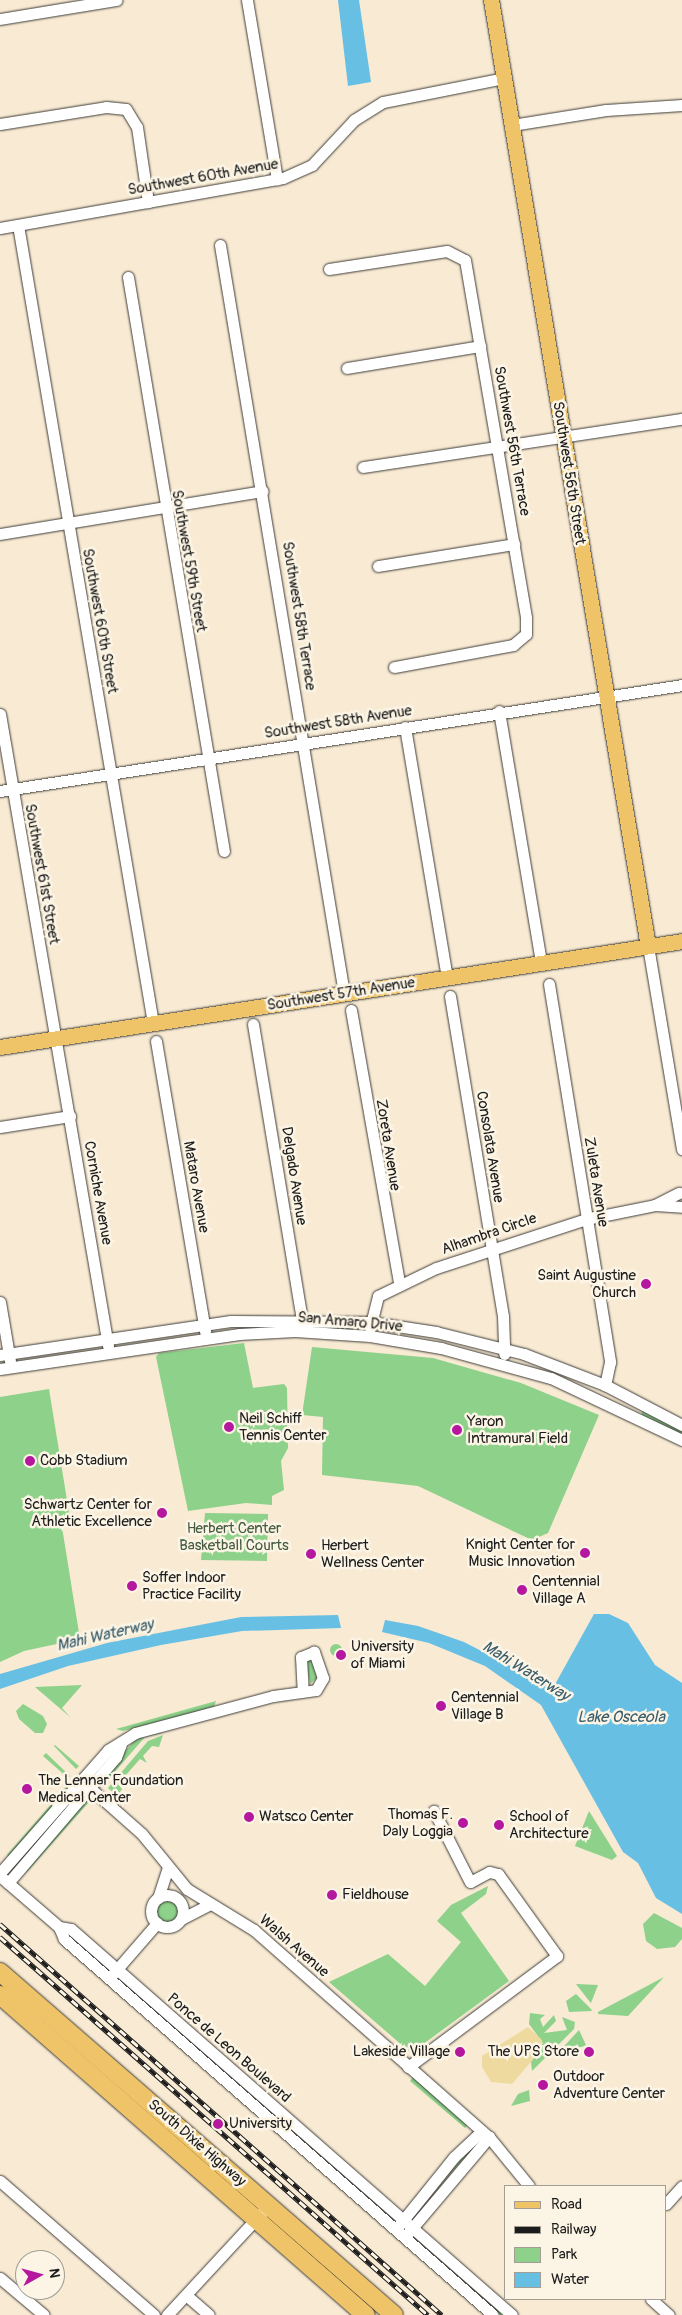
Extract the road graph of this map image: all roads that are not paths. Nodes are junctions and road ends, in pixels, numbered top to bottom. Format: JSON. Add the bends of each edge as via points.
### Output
{"nodes":[{"id":1,"x":116,"y":0,"type":"edge"},
{"id":2,"x":247,"y":0,"type":"edge"},
{"id":3,"x":491,"y":0,"type":"edge"},
{"id":4,"x":97,"y":2,"type":"edge"},
{"id":5,"x":0,"y":19,"type":"edge"},
{"id":6,"x":504,"y":78,"type":"junction"},
{"id":7,"x":682,"y":105,"type":"edge"},
{"id":8,"x":0,"y":124,"type":"edge"},
{"id":9,"x":512,"y":125,"type":"junction"},
{"id":10,"x":277,"y":180,"type":"junction"},
{"id":11,"x":148,"y":202,"type":"junction"},
{"id":12,"x":18,"y":224,"type":"junction"},
{"id":13,"x":0,"y":228,"type":"edge"},
{"id":14,"x":220,"y":245,"type":"dead end"},
{"id":15,"x":328,"y":269,"type":"dead end"},
{"id":16,"x":128,"y":276,"type":"dead end"},
{"id":17,"x":480,"y":346,"type":"junction"},
{"id":18,"x":347,"y":368,"type":"dead end"},
{"id":19,"x":682,"y":419,"type":"edge"},
{"id":20,"x":563,"y":436,"type":"junction"},
{"id":21,"x":496,"y":445,"type":"junction"},
{"id":22,"x":362,"y":468,"type":"dead end"},
{"id":23,"x":263,"y":492,"type":"junction"},
{"id":24,"x":165,"y":507,"type":"junction"},
{"id":25,"x":69,"y":522,"type":"junction"},
{"id":26,"x":0,"y":534,"type":"edge"},
{"id":27,"x":514,"y":544,"type":"junction"},
{"id":28,"x":378,"y":566,"type":"dead end"},
{"id":29,"x":394,"y":667,"type":"dead end"},
{"id":30,"x":682,"y":685,"type":"edge"},
{"id":31,"x":606,"y":697,"type":"junction"},
{"id":32,"x":499,"y":712,"type":"junction"},
{"id":33,"x":0,"y":714,"type":"edge"},
{"id":34,"x":405,"y":726,"type":"junction"},
{"id":35,"x":305,"y":742,"type":"junction"},
{"id":36,"x":208,"y":757,"type":"junction"},
{"id":37,"x":111,"y":773,"type":"junction"},
{"id":38,"x":12,"y":789,"type":"junction"},
{"id":39,"x":0,"y":791,"type":"edge"},
{"id":40,"x":224,"y":851,"type":"dead end"},
{"id":41,"x":682,"y":941,"type":"edge"},
{"id":42,"x":648,"y":946,"type":"junction"},
{"id":43,"x":541,"y":962,"type":"junction"},
{"id":44,"x":447,"y":977,"type":"junction"},
{"id":45,"x":549,"y":984,"type":"dead end"},
{"id":46,"x":344,"y":993,"type":"junction"},
{"id":47,"x":450,"y":996,"type":"dead end"},
{"id":48,"x":351,"y":1010,"type":"dead end"},
{"id":49,"x":153,"y":1023,"type":"junction"},
{"id":50,"x":253,"y":1024,"type":"dead end"},
{"id":51,"x":56,"y":1038,"type":"junction"},
{"id":52,"x":156,"y":1041,"type":"dead end"},
{"id":53,"x":0,"y":1047,"type":"edge"},
{"id":54,"x":70,"y":1116,"type":"junction"},
{"id":55,"x":0,"y":1127,"type":"edge"},
{"id":56,"x":682,"y":1149,"type":"edge"},
{"id":57,"x":680,"y":1190,"type":"edge"},
{"id":58,"x":655,"y":1205,"type":"junction"},
{"id":59,"x":682,"y":1208,"type":"edge"},
{"id":60,"x":586,"y":1219,"type":"junction"},
{"id":61,"x":490,"y":1249,"type":"junction"},
{"id":62,"x":399,"y":1284,"type":"junction"},
{"id":63,"x":0,"y":1302,"type":"edge"},
{"id":64,"x":302,"y":1318,"type":"junction"},
{"id":65,"x":371,"y":1322,"type":"junction"},
{"id":66,"x":204,"y":1324,"type":"junction"},
{"id":67,"x":304,"y":1332,"type":"junction"},
{"id":68,"x":370,"y":1336,"type":"junction"},
{"id":69,"x":107,"y":1338,"type":"junction"},
{"id":70,"x":206,"y":1338,"type":"junction"},
{"id":71,"x":504,"y":1348,"type":"junction"},
{"id":72,"x":109,"y":1353,"type":"junction"},
{"id":73,"x":5,"y":1355,"type":"edge"},
{"id":74,"x":504,"y":1363,"type":"junction"},
{"id":75,"x":6,"y":1369,"type":"edge"},
{"id":76,"x":605,"y":1385,"type":"junction"},
{"id":77,"x":682,"y":1425,"type":"edge"},
{"id":78,"x":682,"y":1440,"type":"edge"},
{"id":79,"x":303,"y":1691,"type":"dead end"},
{"id":80,"x":86,"y":1784,"type":"junction"},
{"id":81,"x":434,"y":1811,"type":"dead end"},
{"id":82,"x":168,"y":1868,"type":"junction"},
{"id":83,"x":3,"y":1877,"type":"edge"},
{"id":84,"x":158,"y":1898,"type":"junction"},
{"id":85,"x":209,"y":1905,"type":"junction"},
{"id":86,"x":181,"y":1919,"type":"junction"},
{"id":87,"x":157,"y":1923,"type":"junction"},
{"id":88,"x":59,"y":1927,"type":"junction"},
{"id":89,"x":117,"y":1970,"type":"junction"},
{"id":90,"x":0,"y":1972,"type":"edge"},
{"id":91,"x":109,"y":1979,"type":"junction"},
{"id":92,"x":0,"y":1995,"type":"edge"},
{"id":93,"x":408,"y":2066,"type":"junction"},
{"id":94,"x":485,"y":2134,"type":"junction"},
{"id":95,"x":0,"y":2181,"type":"edge"},
{"id":96,"x":528,"y":2185,"type":"edge"},
{"id":97,"x":682,"y":2186,"type":"edge"},
{"id":98,"x":420,"y":2196,"type":"junction"},
{"id":99,"x":667,"y":2203,"type":"edge"},
{"id":100,"x":430,"y":2204,"type":"junction"},
{"id":101,"x":269,"y":2205,"type":"junction"},
{"id":102,"x":401,"y":2218,"type":"junction"},
{"id":103,"x":257,"y":2219,"type":"junction"},
{"id":104,"x":411,"y":2226,"type":"junction"},
{"id":105,"x":402,"y":2234,"type":"junction"},
{"id":106,"x":0,"y":2278,"type":"edge"},
{"id":107,"x":186,"y":2295,"type":"junction"},
{"id":108,"x":651,"y":2300,"type":"edge"},
{"id":109,"x":44,"y":2315,"type":"edge"},
{"id":110,"x":154,"y":2315,"type":"edge"},
{"id":111,"x":167,"y":2315,"type":"edge"},
{"id":112,"x":209,"y":2315,"type":"edge"},
{"id":113,"x":366,"y":2315,"type":"edge"},
{"id":114,"x":394,"y":2315,"type":"edge"},
{"id":115,"x":493,"y":2315,"type":"edge"},
{"id":116,"x":512,"y":2315,"type":"edge"},
{"id":117,"x":669,"y":2315,"type":"edge"}],
"edges":[{"from":1,"to":4,"type":"street"},
{"from":2,"to":10,"type":"street"},
{"from":3,"to":6,"type":"main road","name":"Southwest 56th Street"},
{"from":4,"to":5,"type":"street"},
{"from":6,"to":9,"type":"main road","name":"Southwest 56th Street"},
{"from":6,"to":10,"type":"street","name":"Southwest 60th Avenue","via":[[383,102],[354,120],[312,164]]},
{"from":7,"to":9,"type":"street","via":[[606,110]]},
{"from":8,"to":11,"type":"street","via":[[106,107],[129,111],[137,127]]},
{"from":9,"to":20,"type":"main road","name":"Southwest 56th Street"},
{"from":10,"to":11,"type":"street","name":"Southwest 60th Avenue"},
{"from":11,"to":12,"type":"street","name":"Southwest 60th Avenue"},
{"from":12,"to":13,"type":"street","name":"Southwest 60th Avenue"},
{"from":12,"to":25,"type":"street","name":"Southwest 60th Street"},
{"from":14,"to":23,"type":"street","name":"Southwest 58th Terrace"},
{"from":15,"to":17,"type":"street","name":"Southwest 56th Terrace","via":[[447,250],[459,253],[467,268]]},
{"from":16,"to":24,"type":"street","name":"Southwest 59th Street"},
{"from":17,"to":18,"type":"street"},
{"from":17,"to":21,"type":"street","name":"Southwest 56th Terrace"},
{"from":19,"to":20,"type":"street"},
{"from":20,"to":21,"type":"street"},
{"from":20,"to":31,"type":"main road","name":"Southwest 56th Street"},
{"from":21,"to":22,"type":"street"},
{"from":21,"to":27,"type":"street","name":"Southwest 56th Terrace"},
{"from":23,"to":24,"type":"street"},
{"from":23,"to":35,"type":"street","name":"Southwest 58th Terrace"},
{"from":24,"to":25,"type":"street"},
{"from":24,"to":36,"type":"street","name":"Southwest 59th Street"},
{"from":25,"to":26,"type":"street"},
{"from":25,"to":37,"type":"street","name":"Southwest 60th Street"},
{"from":27,"to":28,"type":"street"},
{"from":27,"to":29,"type":"street","name":"Southwest 56th Terrace","via":[[527,622],[524,637],[509,646]]},
{"from":30,"to":31,"type":"street","name":"Southwest 58th Avenue"},
{"from":31,"to":32,"type":"street","name":"Southwest 58th Avenue"},
{"from":31,"to":42,"type":"main road","name":"Southwest 56th Street"},
{"from":32,"to":34,"type":"street","name":"Southwest 58th Avenue"},
{"from":32,"to":43,"type":"street"},
{"from":33,"to":38,"type":"street","name":"Southwest 61st Street"},
{"from":34,"to":35,"type":"street","name":"Southwest 58th Avenue"},
{"from":34,"to":44,"type":"street"},
{"from":35,"to":36,"type":"street","name":"Southwest 58th Avenue"},
{"from":35,"to":46,"type":"street","name":"Southwest 58th Terrace"},
{"from":36,"to":37,"type":"street","name":"Southwest 58th Avenue"},
{"from":36,"to":40,"type":"street","name":"Southwest 59th Street"},
{"from":37,"to":38,"type":"street","name":"Southwest 58th Avenue"},
{"from":37,"to":49,"type":"street","name":"Southwest 60th Street"},
{"from":38,"to":39,"type":"street","name":"Southwest 58th Avenue"},
{"from":38,"to":51,"type":"street","name":"Southwest 61st Street"},
{"from":41,"to":42,"type":"main road","name":"Southwest 57th Avenue"},
{"from":42,"to":43,"type":"main road","name":"Southwest 57th Avenue"},
{"from":42,"to":56,"type":"street"},
{"from":43,"to":44,"type":"main road","name":"Southwest 57th Avenue"},
{"from":44,"to":46,"type":"main road","name":"Southwest 57th Avenue"},
{"from":45,"to":60,"type":"street","name":"Zuleta Avenue"},
{"from":46,"to":49,"type":"main road","name":"Southwest 57th Avenue"},
{"from":47,"to":61,"type":"street","name":"Consolata Avenue"},
{"from":48,"to":62,"type":"street","name":"Zoreta Avenue"},
{"from":49,"to":51,"type":"main road","name":"Southwest 57th Avenue"},
{"from":50,"to":64,"type":"street","name":"Delgado Avenue"},
{"from":51,"to":53,"type":"main road","name":"Southwest 57th Avenue"},
{"from":51,"to":54,"type":"street","name":"Corniche Avenue"},
{"from":52,"to":66,"type":"street","name":"Mataro Avenue"},
{"from":54,"to":55,"type":"street"},
{"from":54,"to":69,"type":"street","name":"Corniche Avenue"},
{"from":57,"to":58,"type":"street","name":"Alhambra Circle"},
{"from":57,"to":59,"type":"street"},
{"from":58,"to":59,"type":"street","name":"Alhambra Circle"},
{"from":58,"to":60,"type":"street","name":"Alhambra Circle"},
{"from":60,"to":61,"type":"street","name":"Alhambra Circle"},
{"from":60,"to":76,"type":"street","name":"Zuleta Avenue","via":[[610,1362]]},
{"from":61,"to":62,"type":"street","name":"Alhambra Circle"},
{"from":61,"to":71,"type":"street","name":"Consolata Avenue"},
{"from":62,"to":65,"type":"street","name":"Alhambra Circle","via":[[376,1298]]},
{"from":63,"to":73,"type":"street"},
{"from":64,"to":65,"type":"street","name":"San Amaro Drive"},
{"from":64,"to":66,"type":"street","name":"San Amaro Drive"},
{"from":64,"to":67,"type":"street","name":"Delgado Avenue"},
{"from":65,"to":68,"type":"street","name":"Alhambra Circle"},
{"from":65,"to":71,"type":"street","name":"San Amaro Drive"},
{"from":66,"to":69,"type":"street","name":"San Amaro Drive"},
{"from":66,"to":70,"type":"street","name":"Mataro Avenue"},
{"from":67,"to":68,"type":"street","name":"San Amaro Drive"},
{"from":67,"to":70,"type":"street","name":"San Amaro Drive"},
{"from":68,"to":74,"type":"street","name":"San Amaro Drive"},
{"from":69,"to":72,"type":"street","name":"Corniche Avenue"},
{"from":69,"to":73,"type":"street","name":"San Amaro Drive"},
{"from":70,"to":72,"type":"street","name":"San Amaro Drive"},
{"from":71,"to":74,"type":"street","name":"Consolata Avenue"},
{"from":71,"to":76,"type":"street","name":"San Amaro Drive"},
{"from":72,"to":75,"type":"street","name":"San Amaro Drive"},
{"from":73,"to":75,"type":"street"},
{"from":74,"to":78,"type":"street","name":"San Amaro Drive","via":[[602,1400]]},
{"from":76,"to":77,"type":"street","name":"San Amaro Drive"},
{"from":79,"to":80,"type":"street","via":[[148,1728],[108,1750]]},
{"from":80,"to":82,"type":"street","name":"Walsh Avenue","via":[[142,1834]]},
{"from":80,"to":83,"type":"street"},
{"from":81,"to":93,"type":"street","via":[[470,1882],[489,1872],[498,1874],[558,1956]]},
{"from":82,"to":84,"type":"street"},
{"from":82,"to":85,"type":"street","name":"Walsh Avenue"},
{"from":83,"to":88,"type":"street","name":"Ponce de Leon Boulevard"},
{"from":84,"to":86,"type":"street","via":[[168,1895],[178,1900],[183,1909]]},
{"from":84,"to":87,"type":"street","via":[[152,1913]]},
{"from":85,"to":86,"type":"street"},
{"from":85,"to":93,"type":"street","name":"Walsh Avenue","via":[[254,1930]]},
{"from":86,"to":87,"type":"street","via":[[171,1927]]},
{"from":87,"to":89,"type":"street"},
{"from":88,"to":89,"type":"street","name":"Ponce de Leon Boulevard","via":[[71,1929]]},
{"from":88,"to":91,"type":"street","name":"Ponce de Leon Boulevard","via":[[64,1939]]},
{"from":89,"to":91,"type":"street"},
{"from":89,"to":102,"type":"street","name":"Ponce de Leon Boulevard"},
{"from":90,"to":101,"type":"highway","name":"South Dixie Highway"},
{"from":91,"to":105,"type":"street","name":"Ponce de Leon Boulevard"},
{"from":92,"to":103,"type":"highway","name":"South Dixie Highway"},
{"from":93,"to":94,"type":"street","name":"Walsh Avenue"},
{"from":94,"to":96,"type":"street","name":"Walsh Avenue"},
{"from":94,"to":98,"type":"street"},
{"from":94,"to":100,"type":"street"},
{"from":95,"to":110,"type":"street"},
{"from":97,"to":99,"type":"street"},
{"from":98,"to":100,"type":"street"},
{"from":98,"to":102,"type":"street"},
{"from":100,"to":104,"type":"street"},
{"from":101,"to":103,"type":"street"},
{"from":101,"to":114,"type":"highway","name":"South Dixie Highway"},
{"from":102,"to":104,"type":"street","name":"Ponce de Leon Boulevard"},
{"from":102,"to":105,"type":"street"},
{"from":103,"to":107,"type":"street"},
{"from":103,"to":113,"type":"highway","name":"South Dixie Highway"},
{"from":104,"to":105,"type":"street"},
{"from":104,"to":116,"type":"street","name":"Ponce de Leon Boulevard"},
{"from":105,"to":115,"type":"street","name":"Ponce de Leon Boulevard"},
{"from":106,"to":109,"type":"street"},
{"from":107,"to":111,"type":"street"},
{"from":107,"to":112,"type":"street"},
{"from":108,"to":117,"type":"street"}]}
